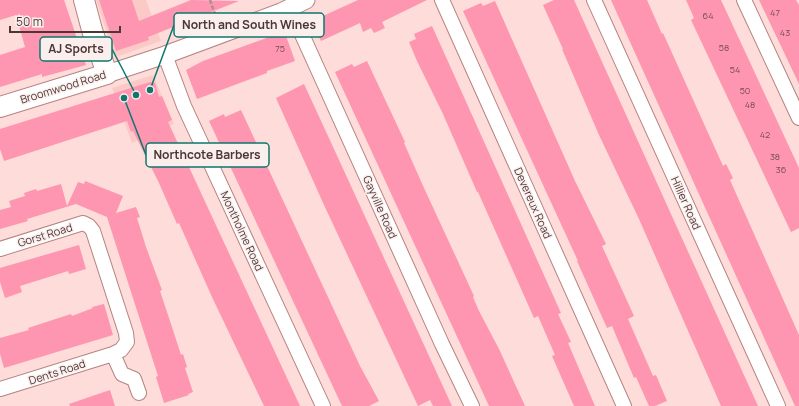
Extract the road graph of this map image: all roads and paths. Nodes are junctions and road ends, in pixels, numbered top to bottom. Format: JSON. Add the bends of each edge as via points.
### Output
{"nodes":[{"id":1,"x":84,"y":0,"type":"edge"},
{"id":2,"x":210,"y":0,"type":"edge"},
{"id":3,"x":306,"y":0,"type":"edge"},
{"id":4,"x":442,"y":0,"type":"edge"},
{"id":5,"x":594,"y":0,"type":"edge"},
{"id":6,"x":744,"y":0,"type":"edge"},
{"id":7,"x":290,"y":8,"type":"junction"},
{"id":8,"x":222,"y":33,"type":"junction"},
{"id":9,"x":165,"y":55,"type":"junction"},
{"id":10,"x":106,"y":74,"type":"junction"},
{"id":11,"x":0,"y":107,"type":"edge"},
{"id":12,"x":799,"y":118,"type":"edge"},
{"id":13,"x":0,"y":249,"type":"edge"},
{"id":14,"x":113,"y":354,"type":"junction"},
{"id":15,"x":0,"y":390,"type":"edge"},
{"id":16,"x":139,"y":393,"type":"dead end"},
{"id":17,"x":323,"y":406,"type":"edge"},
{"id":18,"x":472,"y":406,"type":"edge"},
{"id":19,"x":624,"y":406,"type":"edge"},
{"id":20,"x":778,"y":406,"type":"edge"}],
"edges":[{"from":1,"to":10,"type":"main road"},
{"from":2,"to":8,"type":"path"},
{"from":3,"to":7,"type":"street","name":"Broomwood Road"},
{"from":4,"to":19,"type":"street","name":"Devereux Road"},
{"from":5,"to":20,"type":"street","name":"Hillier Road"},
{"from":6,"to":12,"type":"street"},
{"from":7,"to":8,"type":"street","name":"Broomwood Road"},
{"from":7,"to":18,"type":"street","name":"Gayville Road"},
{"from":8,"to":9,"type":"street","name":"Broomwood Road"},
{"from":9,"to":10,"type":"street","name":"Broomwood Road"},
{"from":9,"to":17,"type":"street","name":"Montholme Road","via":[[184,106]]},
{"from":10,"to":11,"type":"main road","name":"Broomwood Road"},
{"from":13,"to":14,"type":"street","name":"Gorst Road","via":[[83,223],[89,226],[126,333],[127,342],[121,350]]},
{"from":14,"to":15,"type":"street","name":"Dents Road"},
{"from":14,"to":16,"type":"street","via":[[122,374],[134,379]]}]}
